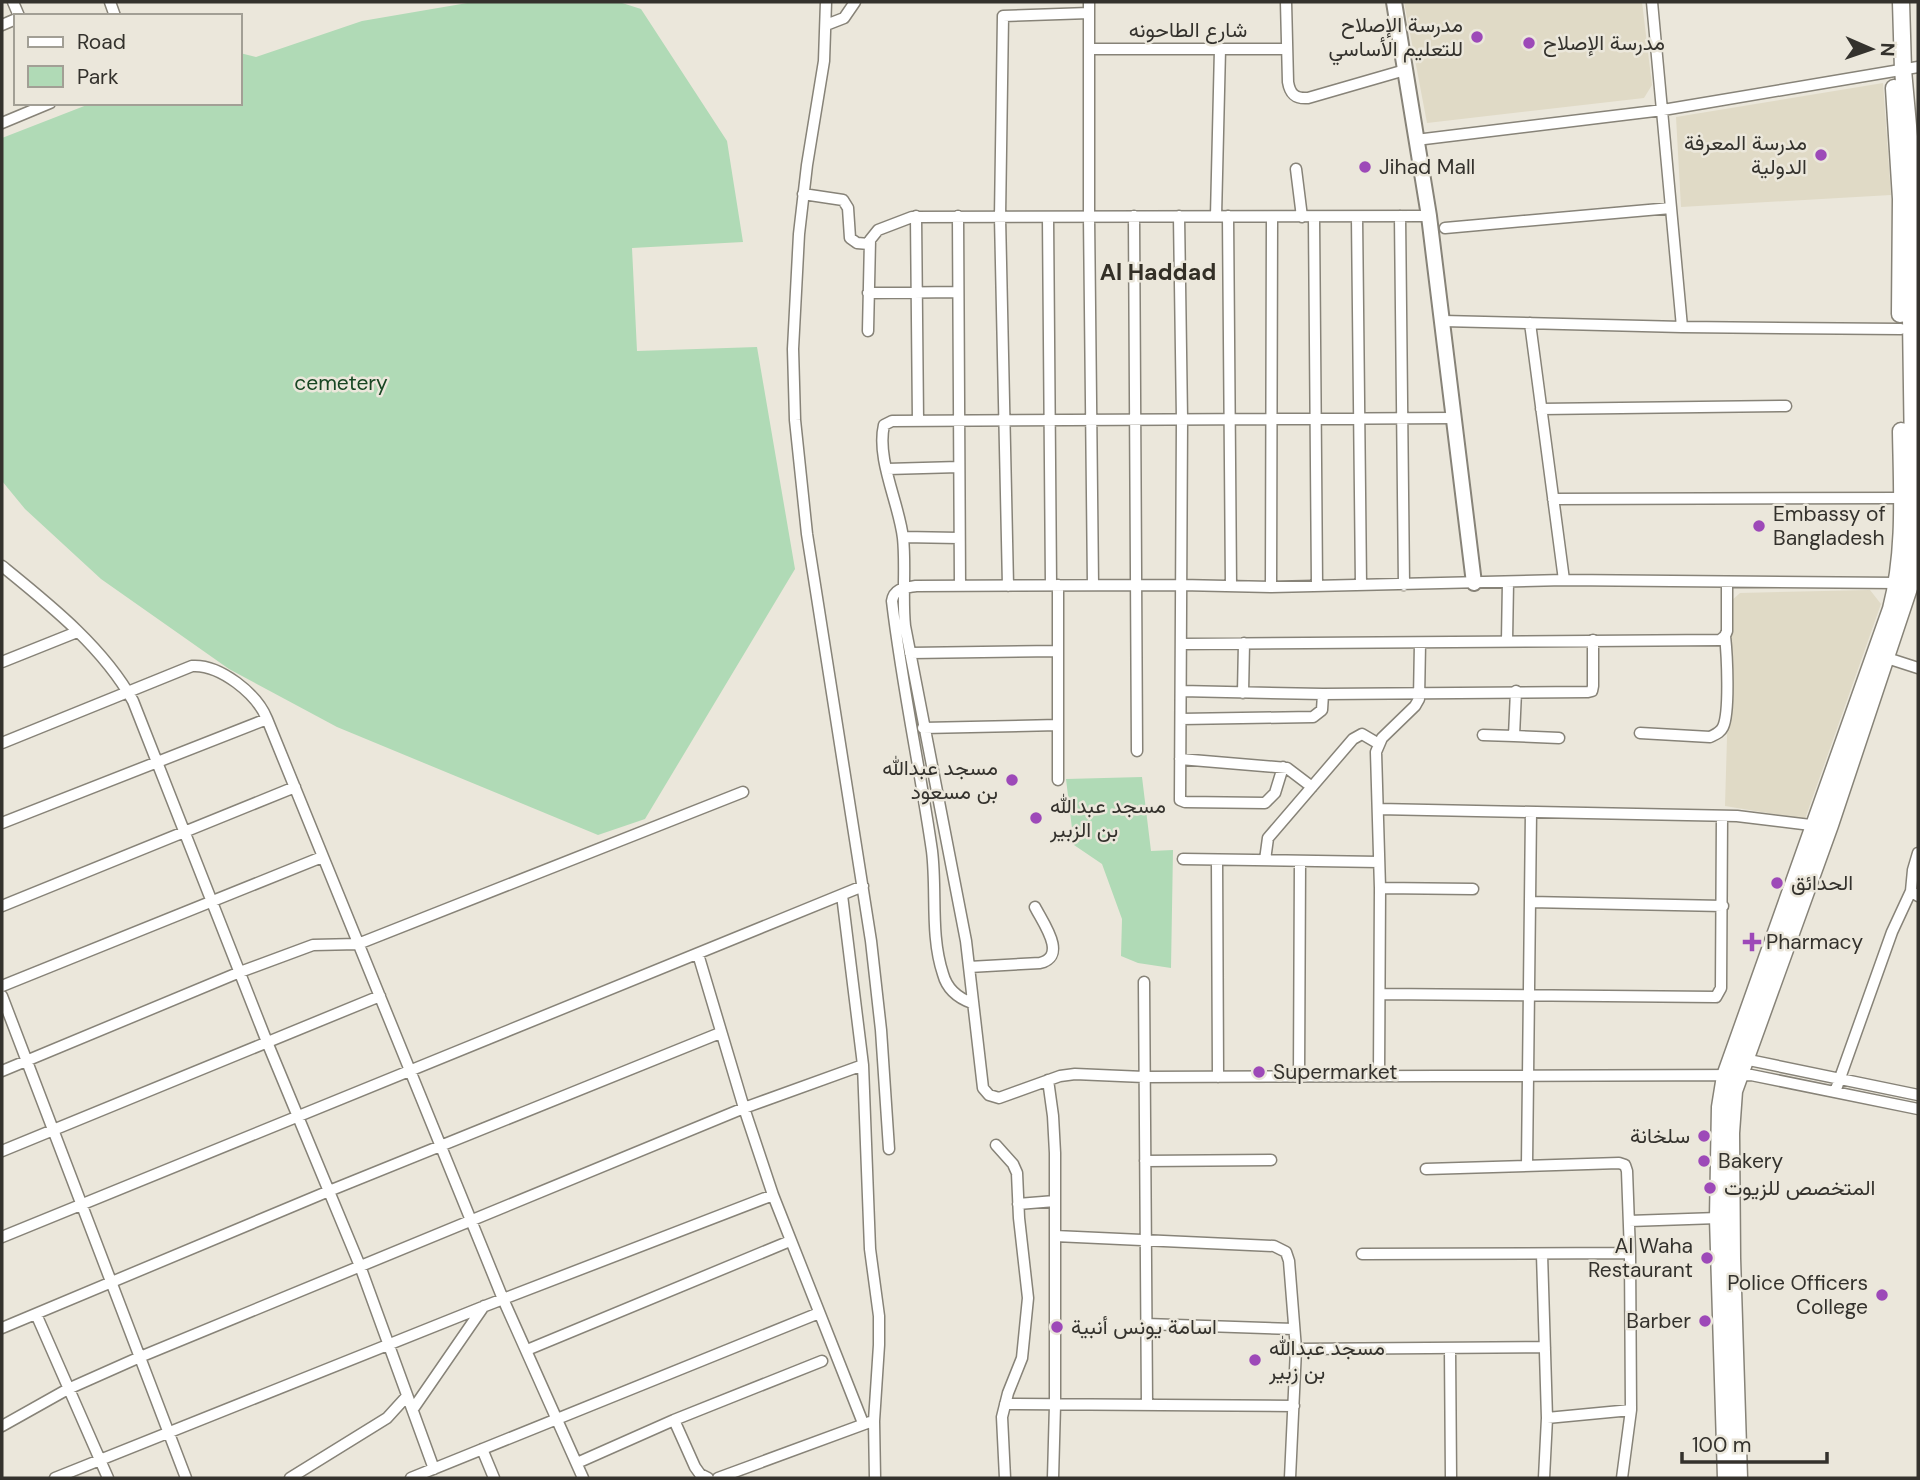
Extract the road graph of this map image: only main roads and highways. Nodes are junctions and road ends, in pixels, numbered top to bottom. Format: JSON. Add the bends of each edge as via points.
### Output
{"nodes":[{"id":1,"x":1893,"y":2,"type":"edge"},
{"id":2,"x":1901,"y":2,"type":"edge"},
{"id":3,"x":1905,"y":69,"type":"edge"},
{"id":4,"x":1910,"y":323,"type":"edge"},
{"id":5,"x":1915,"y":428,"type":"edge"},
{"id":6,"x":1909,"y":583,"type":"edge"},
{"id":7,"x":1823,"y":826,"type":"junction"},
{"id":8,"x":1731,"y":1075,"type":"junction"},
{"id":9,"x":1726,"y":1478,"type":"edge"},
{"id":10,"x":1739,"y":1478,"type":"edge"}],
"edges":[{"from":1,"to":3,"type":"main road"},
{"from":2,"to":3,"type":"main road"},
{"from":3,"to":4,"type":"main road","via":[[1901,199]]},
{"from":4,"to":5,"type":"main road"},
{"from":4,"to":6,"type":"main road","via":[[1901,554]]},
{"from":5,"to":6,"type":"main road"},
{"from":6,"to":7,"type":"main road"},
{"from":6,"to":7,"type":"main road","via":[[1891,609]]},
{"from":7,"to":8,"type":"main road"},
{"from":7,"to":8,"type":"main road","via":[[1744,1059]]},
{"from":8,"to":9,"type":"main road","via":[[1720,1107],[1718,1218]]},
{"from":8,"to":10,"type":"main road"}]}
